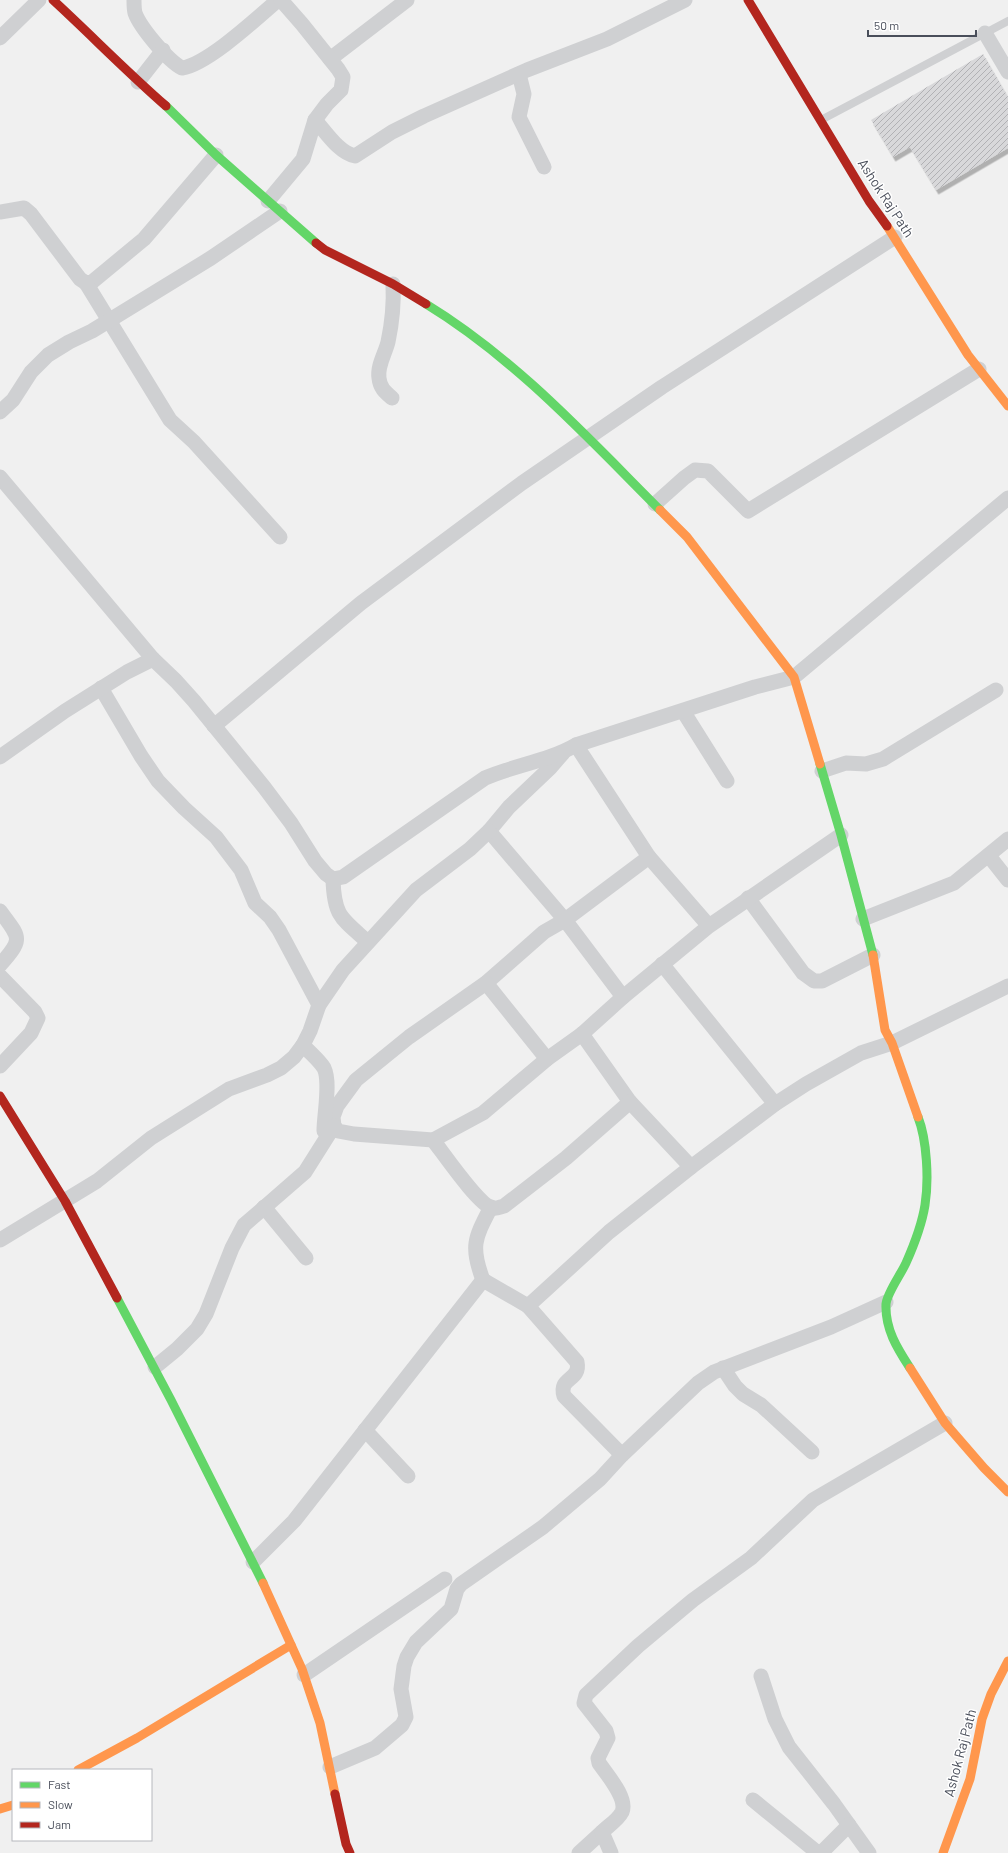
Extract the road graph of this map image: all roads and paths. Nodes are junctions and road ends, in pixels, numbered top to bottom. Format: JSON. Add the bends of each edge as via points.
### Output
{"nodes":[{"id":1,"x":39,"y":0,"type":"edge"},
{"id":2,"x":53,"y":0,"type":"edge"},
{"id":3,"x":134,"y":0,"type":"edge"},
{"id":4,"x":279,"y":0,"type":"edge"},
{"id":5,"x":407,"y":0,"type":"edge"},
{"id":6,"x":685,"y":0,"type":"edge"},
{"id":7,"x":748,"y":0,"type":"edge"},
{"id":8,"x":1008,"y":21,"type":"edge"},
{"id":9,"x":985,"y":33,"type":"junction"},
{"id":10,"x":0,"y":38,"type":"edge"},
{"id":11,"x":163,"y":50,"type":"junction"},
{"id":12,"x":330,"y":59,"type":"junction"},
{"id":13,"x":1008,"y":72,"type":"edge"},
{"id":14,"x":519,"y":74,"type":"junction"},
{"id":15,"x":138,"y":82,"type":"junction"},
{"id":16,"x":316,"y":120,"type":"junction"},
{"id":17,"x":821,"y":120,"type":"junction"},
{"id":18,"x":216,"y":155,"type":"junction"},
{"id":19,"x":544,"y":167,"type":"dead end"},
{"id":20,"x":274,"y":206,"type":"junction"},
{"id":21,"x":0,"y":212,"type":"edge"},
{"id":22,"x":895,"y":237,"type":"junction"},
{"id":23,"x":86,"y":283,"type":"junction"},
{"id":24,"x":393,"y":284,"type":"junction"},
{"id":25,"x":108,"y":320,"type":"junction"},
{"id":26,"x":979,"y":369,"type":"junction"},
{"id":27,"x":392,"y":398,"type":"dead end"},
{"id":28,"x":1008,"y":406,"type":"edge"},
{"id":29,"x":0,"y":412,"type":"edge"},
{"id":30,"x":587,"y":438,"type":"junction"},
{"id":31,"x":0,"y":477,"type":"edge"},
{"id":32,"x":1008,"y":498,"type":"edge"},
{"id":33,"x":656,"y":504,"type":"junction"},
{"id":34,"x":280,"y":537,"type":"dead end"},
{"id":35,"x":153,"y":659,"type":"junction"},
{"id":36,"x":794,"y":678,"type":"junction"},
{"id":37,"x":102,"y":688,"type":"junction"},
{"id":38,"x":996,"y":690,"type":"dead end"},
{"id":39,"x":683,"y":711,"type":"junction"},
{"id":40,"x":214,"y":726,"type":"junction"},
{"id":41,"x":576,"y":745,"type":"junction"},
{"id":42,"x":563,"y":753,"type":"junction"},
{"id":43,"x":0,"y":757,"type":"edge"},
{"id":44,"x":822,"y":771,"type":"junction"},
{"id":45,"x":727,"y":781,"type":"dead end"},
{"id":46,"x":489,"y":831,"type":"junction"},
{"id":47,"x":841,"y":835,"type":"junction"},
{"id":48,"x":1008,"y":839,"type":"edge"},
{"id":49,"x":989,"y":856,"type":"junction"},
{"id":50,"x":649,"y":857,"type":"junction"},
{"id":51,"x":333,"y":878,"type":"junction"},
{"id":52,"x":1008,"y":880,"type":"edge"},
{"id":53,"x":748,"y":898,"type":"junction"},
{"id":54,"x":0,"y":911,"type":"edge"},
{"id":55,"x":863,"y":919,"type":"junction"},
{"id":56,"x":565,"y":920,"type":"junction"},
{"id":57,"x":709,"y":926,"type":"junction"},
{"id":58,"x":368,"y":942,"type":"junction"},
{"id":59,"x":873,"y":955,"type":"junction"},
{"id":60,"x":662,"y":964,"type":"junction"},
{"id":61,"x":0,"y":965,"type":"edge"},
{"id":62,"x":0,"y":976,"type":"edge"},
{"id":63,"x":486,"y":983,"type":"junction"},
{"id":64,"x":1008,"y":986,"type":"edge"},
{"id":65,"x":623,"y":996,"type":"junction"},
{"id":66,"x":319,"y":1005,"type":"junction"},
{"id":67,"x":582,"y":1034,"type":"junction"},
{"id":68,"x":892,"y":1043,"type":"junction"},
{"id":69,"x":302,"y":1045,"type":"junction"},
{"id":70,"x":547,"y":1059,"type":"junction"},
{"id":71,"x":0,"y":1066,"type":"edge"},
{"id":72,"x":0,"y":1096,"type":"edge"},
{"id":73,"x":630,"y":1102,"type":"junction"},
{"id":74,"x":775,"y":1104,"type":"junction"},
{"id":75,"x":334,"y":1126,"type":"junction"},
{"id":76,"x":433,"y":1140,"type":"junction"},
{"id":77,"x":323,"y":1144,"type":"junction"},
{"id":78,"x":691,"y":1167,"type":"junction"},
{"id":79,"x":65,"y":1201,"type":"junction"},
{"id":80,"x":264,"y":1207,"type":"junction"},
{"id":81,"x":491,"y":1207,"type":"junction"},
{"id":82,"x":0,"y":1240,"type":"edge"},
{"id":83,"x":306,"y":1258,"type":"dead end"},
{"id":84,"x":483,"y":1280,"type":"junction"},
{"id":85,"x":886,"y":1302,"type":"junction"},
{"id":86,"x":528,"y":1306,"type":"junction"},
{"id":87,"x":155,"y":1367,"type":"junction"},
{"id":88,"x":723,"y":1368,"type":"junction"},
{"id":89,"x":945,"y":1422,"type":"junction"},
{"id":90,"x":365,"y":1430,"type":"junction"},
{"id":91,"x":812,"y":1452,"type":"dead end"},
{"id":92,"x":622,"y":1455,"type":"junction"},
{"id":93,"x":408,"y":1476,"type":"dead end"},
{"id":94,"x":1008,"y":1492,"type":"edge"},
{"id":95,"x":254,"y":1562,"type":"junction"},
{"id":96,"x":445,"y":1579,"type":"dead end"},
{"id":97,"x":291,"y":1645,"type":"junction"},
{"id":98,"x":1008,"y":1661,"type":"edge"},
{"id":99,"x":304,"y":1674,"type":"junction"},
{"id":100,"x":760,"y":1676,"type":"dead end"},
{"id":101,"x":330,"y":1767,"type":"junction"},
{"id":102,"x":80,"y":1769,"type":"edge"},
{"id":103,"x":753,"y":1800,"type":"dead end"},
{"id":104,"x":12,"y":1806,"type":"edge"},
{"id":105,"x":0,"y":1809,"type":"edge"},
{"id":106,"x":849,"y":1825,"type":"junction"},
{"id":107,"x":602,"y":1832,"type":"junction"},
{"id":108,"x":350,"y":1853,"type":"edge"},
{"id":109,"x":580,"y":1853,"type":"edge"},
{"id":110,"x":611,"y":1853,"type":"edge"},
{"id":111,"x":818,"y":1853,"type":"edge"},
{"id":112,"x":821,"y":1853,"type":"edge"},
{"id":113,"x":869,"y":1853,"type":"edge"},
{"id":114,"x":943,"y":1853,"type":"edge"}],
"edges":[{"from":1,"to":10,"type":"street"},
{"from":2,"to":15,"type":"street"},
{"from":3,"to":11,"type":"street","via":[[135,12],[140,21]]},
{"from":4,"to":11,"type":"street","via":[[199,63],[182,68]]},
{"from":4,"to":12,"type":"street"},
{"from":5,"to":12,"type":"street"},
{"from":6,"to":14,"type":"street","via":[[607,39]]},
{"from":7,"to":17,"type":"street","name":"Ashok Raj Path"},
{"from":8,"to":9,"type":"lane"},
{"from":9,"to":13,"type":"street"},
{"from":9,"to":17,"type":"lane"},
{"from":11,"to":15,"type":"street"},
{"from":12,"to":16,"type":"street","via":[[343,77],[343,84]]},
{"from":14,"to":16,"type":"street","via":[[392,132],[355,156],[348,155]]},
{"from":14,"to":19,"type":"street","via":[[524,94],[519,117]]},
{"from":15,"to":18,"type":"street","via":[[173,112]]},
{"from":16,"to":20,"type":"street","via":[[303,159]]},
{"from":17,"to":22,"type":"street","name":"Ashok Raj Path","via":[[869,200]]},
{"from":18,"to":20,"type":"street"},
{"from":18,"to":23,"type":"street","via":[[144,239],[102,275]]},
{"from":20,"to":24,"type":"street","via":[[325,250]]},
{"from":20,"to":25,"type":"street","via":[[211,258]]},
{"from":21,"to":23,"type":"street","via":[[24,208],[80,279]]},
{"from":22,"to":26,"type":"street","name":"Ashok Raj Path","via":[[932,300]]},
{"from":22,"to":30,"type":"street","via":[[655,391]]},
{"from":23,"to":25,"type":"street"},
{"from":24,"to":27,"type":"street","via":[[394,299],[388,344],[378,377],[381,388]]},
{"from":24,"to":30,"type":"street","via":[[472,334],[550,400]]},
{"from":25,"to":29,"type":"street","via":[[48,355],[31,372],[13,400]]},
{"from":25,"to":34,"type":"street","via":[[170,420],[194,442]]},
{"from":26,"to":28,"type":"street","name":"Ashok Raj Path"},
{"from":26,"to":33,"type":"street","via":[[748,511],[708,471],[695,470]]},
{"from":30,"to":33,"type":"street"},
{"from":30,"to":40,"type":"street","via":[[522,482],[361,604]]},
{"from":31,"to":35,"type":"street"},
{"from":32,"to":36,"type":"street"},
{"from":33,"to":36,"type":"street","via":[[697,549]]},
{"from":35,"to":37,"type":"street"},
{"from":35,"to":40,"type":"street","via":[[176,681]]},
{"from":36,"to":39,"type":"street"},
{"from":36,"to":44,"type":"street"},
{"from":37,"to":43,"type":"street"},
{"from":37,"to":66,"type":"street","via":[[158,781],[216,837],[241,870],[255,903],[279,930]]},
{"from":38,"to":44,"type":"street","via":[[883,759],[866,764],[846,763]]},
{"from":39,"to":41,"type":"street"},
{"from":39,"to":45,"type":"street"},
{"from":40,"to":51,"type":"street","via":[[291,823],[315,861]]},
{"from":41,"to":42,"type":"street"},
{"from":41,"to":50,"type":"street"},
{"from":42,"to":46,"type":"street","via":[[509,807]]},
{"from":42,"to":51,"type":"street","via":[[504,770],[480,781],[353,872]]},
{"from":44,"to":47,"type":"street"},
{"from":46,"to":56,"type":"street"},
{"from":46,"to":58,"type":"street","via":[[470,849],[416,890]]},
{"from":47,"to":53,"type":"street"},
{"from":47,"to":55,"type":"street"},
{"from":48,"to":49,"type":"street"},
{"from":49,"to":52,"type":"street"},
{"from":49,"to":55,"type":"street","via":[[954,883]]},
{"from":50,"to":56,"type":"street"},
{"from":50,"to":57,"type":"street"},
{"from":51,"to":58,"type":"street","via":[[339,915]]},
{"from":53,"to":57,"type":"street"},
{"from":53,"to":59,"type":"street","via":[[803,973],[814,981],[822,981]]},
{"from":54,"to":61,"type":"street","via":[[18,940]]},
{"from":55,"to":59,"type":"street"},
{"from":56,"to":63,"type":"street","via":[[544,932]]},
{"from":56,"to":65,"type":"street"},
{"from":57,"to":60,"type":"street"},
{"from":58,"to":66,"type":"street","via":[[343,970]]},
{"from":59,"to":68,"type":"street","via":[[885,1030]]},
{"from":60,"to":65,"type":"street"},
{"from":60,"to":74,"type":"street"},
{"from":62,"to":71,"type":"street","via":[[38,1018],[31,1033]]},
{"from":63,"to":70,"type":"street"},
{"from":63,"to":75,"type":"street","via":[[356,1080],[338,1106],[333,1117]]},
{"from":64,"to":68,"type":"street"},
{"from":65,"to":67,"type":"street"},
{"from":66,"to":69,"type":"street","via":[[310,1032]]},
{"from":67,"to":70,"type":"street"},
{"from":67,"to":73,"type":"street"},
{"from":68,"to":74,"type":"street","via":[[862,1053]]},
{"from":68,"to":85,"type":"street","via":[[924,1133],[926,1183],[925,1205],[918,1232]]},
{"from":69,"to":77,"type":"street","via":[[324,1069],[327,1077]]},
{"from":69,"to":79,"type":"street","via":[[294,1057],[281,1068],[229,1089],[151,1138],[108,1173]]},
{"from":70,"to":76,"type":"street","via":[[483,1113]]},
{"from":72,"to":79,"type":"street"},
{"from":73,"to":78,"type":"street"},
{"from":73,"to":81,"type":"street","via":[[566,1158],[504,1206]]},
{"from":74,"to":78,"type":"street"},
{"from":75,"to":76,"type":"street","via":[[338,1131],[354,1134]]},
{"from":75,"to":77,"type":"street"},
{"from":76,"to":81,"type":"street","via":[[479,1198]]},
{"from":77,"to":80,"type":"street","via":[[305,1172]]},
{"from":78,"to":86,"type":"street","via":[[609,1232]]},
{"from":79,"to":82,"type":"street"},
{"from":79,"to":87,"type":"street"},
{"from":80,"to":83,"type":"street"},
{"from":80,"to":87,"type":"street","via":[[244,1225],[206,1314],[197,1329]]},
{"from":81,"to":84,"type":"street","via":[[476,1236],[476,1259]]},
{"from":84,"to":86,"type":"street"},
{"from":84,"to":90,"type":"street"},
{"from":85,"to":88,"type":"street","via":[[831,1328]]},
{"from":85,"to":89,"type":"street","via":[[887,1324],[896,1346]]},
{"from":86,"to":92,"type":"street","via":[[577,1362],[575,1375],[564,1383],[564,1396]]},
{"from":87,"to":95,"type":"street"},
{"from":88,"to":91,"type":"street","via":[[743,1394],[761,1405]]},
{"from":88,"to":92,"type":"street","via":[[698,1383]]},
{"from":89,"to":94,"type":"street"},
{"from":89,"to":107,"type":"street","via":[[813,1500],[751,1558],[693,1600],[638,1646],[586,1695],[584,1703],[606,1731],[608,1738],[598,1758],[599,1763],[622,1797],[624,1805],[621,1813]]},
{"from":90,"to":93,"type":"street"},
{"from":90,"to":95,"type":"street","via":[[294,1521]]},
{"from":92,"to":101,"type":"street","via":[[600,1479],[543,1527],[461,1584],[451,1609],[416,1642],[407,1657],[402,1689],[406,1718],[402,1725],[375,1748]]},
{"from":95,"to":97,"type":"street"},
{"from":96,"to":99,"type":"street"},
{"from":97,"to":99,"type":"street"},
{"from":97,"to":102,"type":"street","via":[[138,1738]]},
{"from":98,"to":114,"type":"street","name":"Ashok Raj Path","via":[[991,1694],[982,1719],[970,1778]]},
{"from":99,"to":101,"type":"street","via":[[320,1723]]},
{"from":100,"to":106,"type":"street","via":[[775,1719],[789,1747]]},
{"from":101,"to":108,"type":"street"},
{"from":103,"to":111,"type":"street"},
{"from":104,"to":105,"type":"street"},
{"from":106,"to":112,"type":"street"},
{"from":106,"to":113,"type":"street"},
{"from":107,"to":109,"type":"street"},
{"from":107,"to":110,"type":"street"}]}
